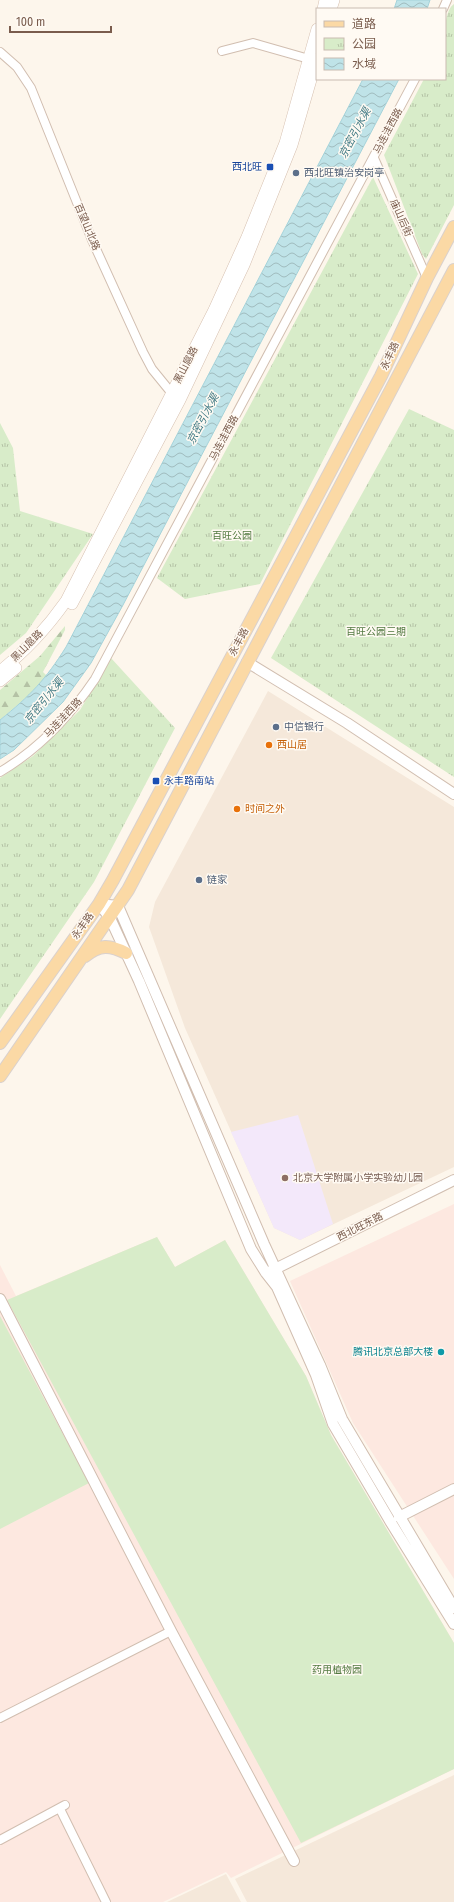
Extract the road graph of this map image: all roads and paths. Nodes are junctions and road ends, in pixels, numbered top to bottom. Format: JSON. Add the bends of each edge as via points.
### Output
{"nodes":[{"id":1,"x":316,"y":36,"type":"edge"},
{"id":2,"x":222,"y":50,"type":"dead end"},
{"id":3,"x":0,"y":52,"type":"edge"},
{"id":4,"x":313,"y":59,"type":"edge"},
{"id":5,"x":415,"y":80,"type":"edge"},
{"id":6,"x":374,"y":158,"type":"junction"},
{"id":7,"x":454,"y":227,"type":"edge"},
{"id":8,"x":454,"y":270,"type":"edge"},
{"id":9,"x":427,"y":278,"type":"junction"},
{"id":10,"x":379,"y":379,"type":"junction"},
{"id":11,"x":394,"y":386,"type":"junction"},
{"id":12,"x":176,"y":397,"type":"junction"},
{"id":13,"x":369,"y":398,"type":"junction"},
{"id":14,"x":383,"y":406,"type":"junction"},
{"id":15,"x":247,"y":662,"type":"junction"},
{"id":16,"x":0,"y":671,"type":"edge"},
{"id":17,"x":0,"y":681,"type":"edge"},
{"id":18,"x":0,"y":772,"type":"edge"},
{"id":19,"x":454,"y":794,"type":"edge"},
{"id":20,"x":99,"y":904,"type":"junction"},
{"id":21,"x":118,"y":906,"type":"junction"},
{"id":22,"x":110,"y":918,"type":"junction"},
{"id":23,"x":126,"y":953,"type":"junction"},
{"id":24,"x":80,"y":960,"type":"junction"},
{"id":25,"x":0,"y":1044,"type":"edge"},
{"id":26,"x":0,"y":1076,"type":"edge"},
{"id":27,"x":454,"y":1180,"type":"edge"},
{"id":28,"x":276,"y":1269,"type":"junction"},
{"id":29,"x":266,"y":1273,"type":"junction"},
{"id":30,"x":0,"y":1299,"type":"edge"},
{"id":31,"x":454,"y":1488,"type":"edge"},
{"id":32,"x":398,"y":1516,"type":"junction"},
{"id":33,"x":454,"y":1608,"type":"edge"},
{"id":34,"x":454,"y":1624,"type":"edge"},
{"id":35,"x":171,"y":1631,"type":"junction"},
{"id":36,"x":0,"y":1718,"type":"edge"},
{"id":37,"x":0,"y":1840,"type":"edge"},
{"id":38,"x":294,"y":1861,"type":"dead end"},
{"id":39,"x":106,"y":1902,"type":"edge"}],
"edges":[{"from":1,"to":4,"type":"main road","name":"黑山扈路"},
{"from":2,"to":4,"type":"street","via":[[253,43]]},
{"from":3,"to":12,"type":"street","name":"百望山北路","via":[[17,67],[31,88],[92,240],[143,352],[152,369]]},
{"from":4,"to":12,"type":"main road","name":"黑山扈路","via":[[285,143],[247,237]]},
{"from":5,"to":6,"type":"street","name":"马连洼西路"},
{"from":6,"to":9,"type":"street","name":"庙山后街"},
{"from":6,"to":18,"type":"street","name":"马连洼西路","via":[[95,679],[56,728],[32,750]]},
{"from":7,"to":9,"type":"main road","name":"永丰路"},
{"from":8,"to":11,"type":"main road","name":"永丰路"},
{"from":9,"to":10,"type":"main road","name":"永丰路"},
{"from":10,"to":11,"type":"main road","via":[[386,385]]},
{"from":10,"to":13,"type":"main road","name":"永丰路"},
{"from":11,"to":14,"type":"main road","name":"永丰路"},
{"from":12,"to":16,"type":"main road","name":"黑山扈路","via":[[66,601],[43,631]]},
{"from":12,"to":17,"type":"main road","name":"黑山扈路","via":[[72,604],[36,650]]},
{"from":13,"to":14,"type":"main road","via":[[377,399]]},
{"from":13,"to":20,"type":"main road","name":"永丰路"},
{"from":14,"to":15,"type":"main road","name":"永丰路"},
{"from":15,"to":19,"type":"street","via":[[347,723]]},
{"from":15,"to":21,"type":"main road","name":"永丰路"},
{"from":20,"to":21,"type":"street"},
{"from":20,"to":22,"type":"street"},
{"from":20,"to":25,"type":"main road","name":"永丰路"},
{"from":21,"to":22,"type":"main road","name":"永丰路"},
{"from":21,"to":28,"type":"street"},
{"from":22,"to":23,"type":"street"},
{"from":22,"to":24,"type":"main road","name":"永丰路"},
{"from":23,"to":24,"type":"main road","via":[[114,947],[102,946]]},
{"from":23,"to":29,"type":"street","via":[[251,1249]]},
{"from":24,"to":26,"type":"main road","name":"永丰路"},
{"from":27,"to":28,"type":"street","name":"西北旺东路"},
{"from":28,"to":29,"type":"street","name":"西北旺东路"},
{"from":28,"to":32,"type":"street","via":[[342,1419]]},
{"from":29,"to":34,"type":"street","via":[[284,1302],[316,1375],[333,1424]]},
{"from":30,"to":35,"type":"street"},
{"from":31,"to":32,"type":"street"},
{"from":32,"to":33,"type":"street"},
{"from":35,"to":36,"type":"street"},
{"from":35,"to":38,"type":"street"},
{"from":37,"to":39,"type":"street","via":[[62,1807]]}]}
